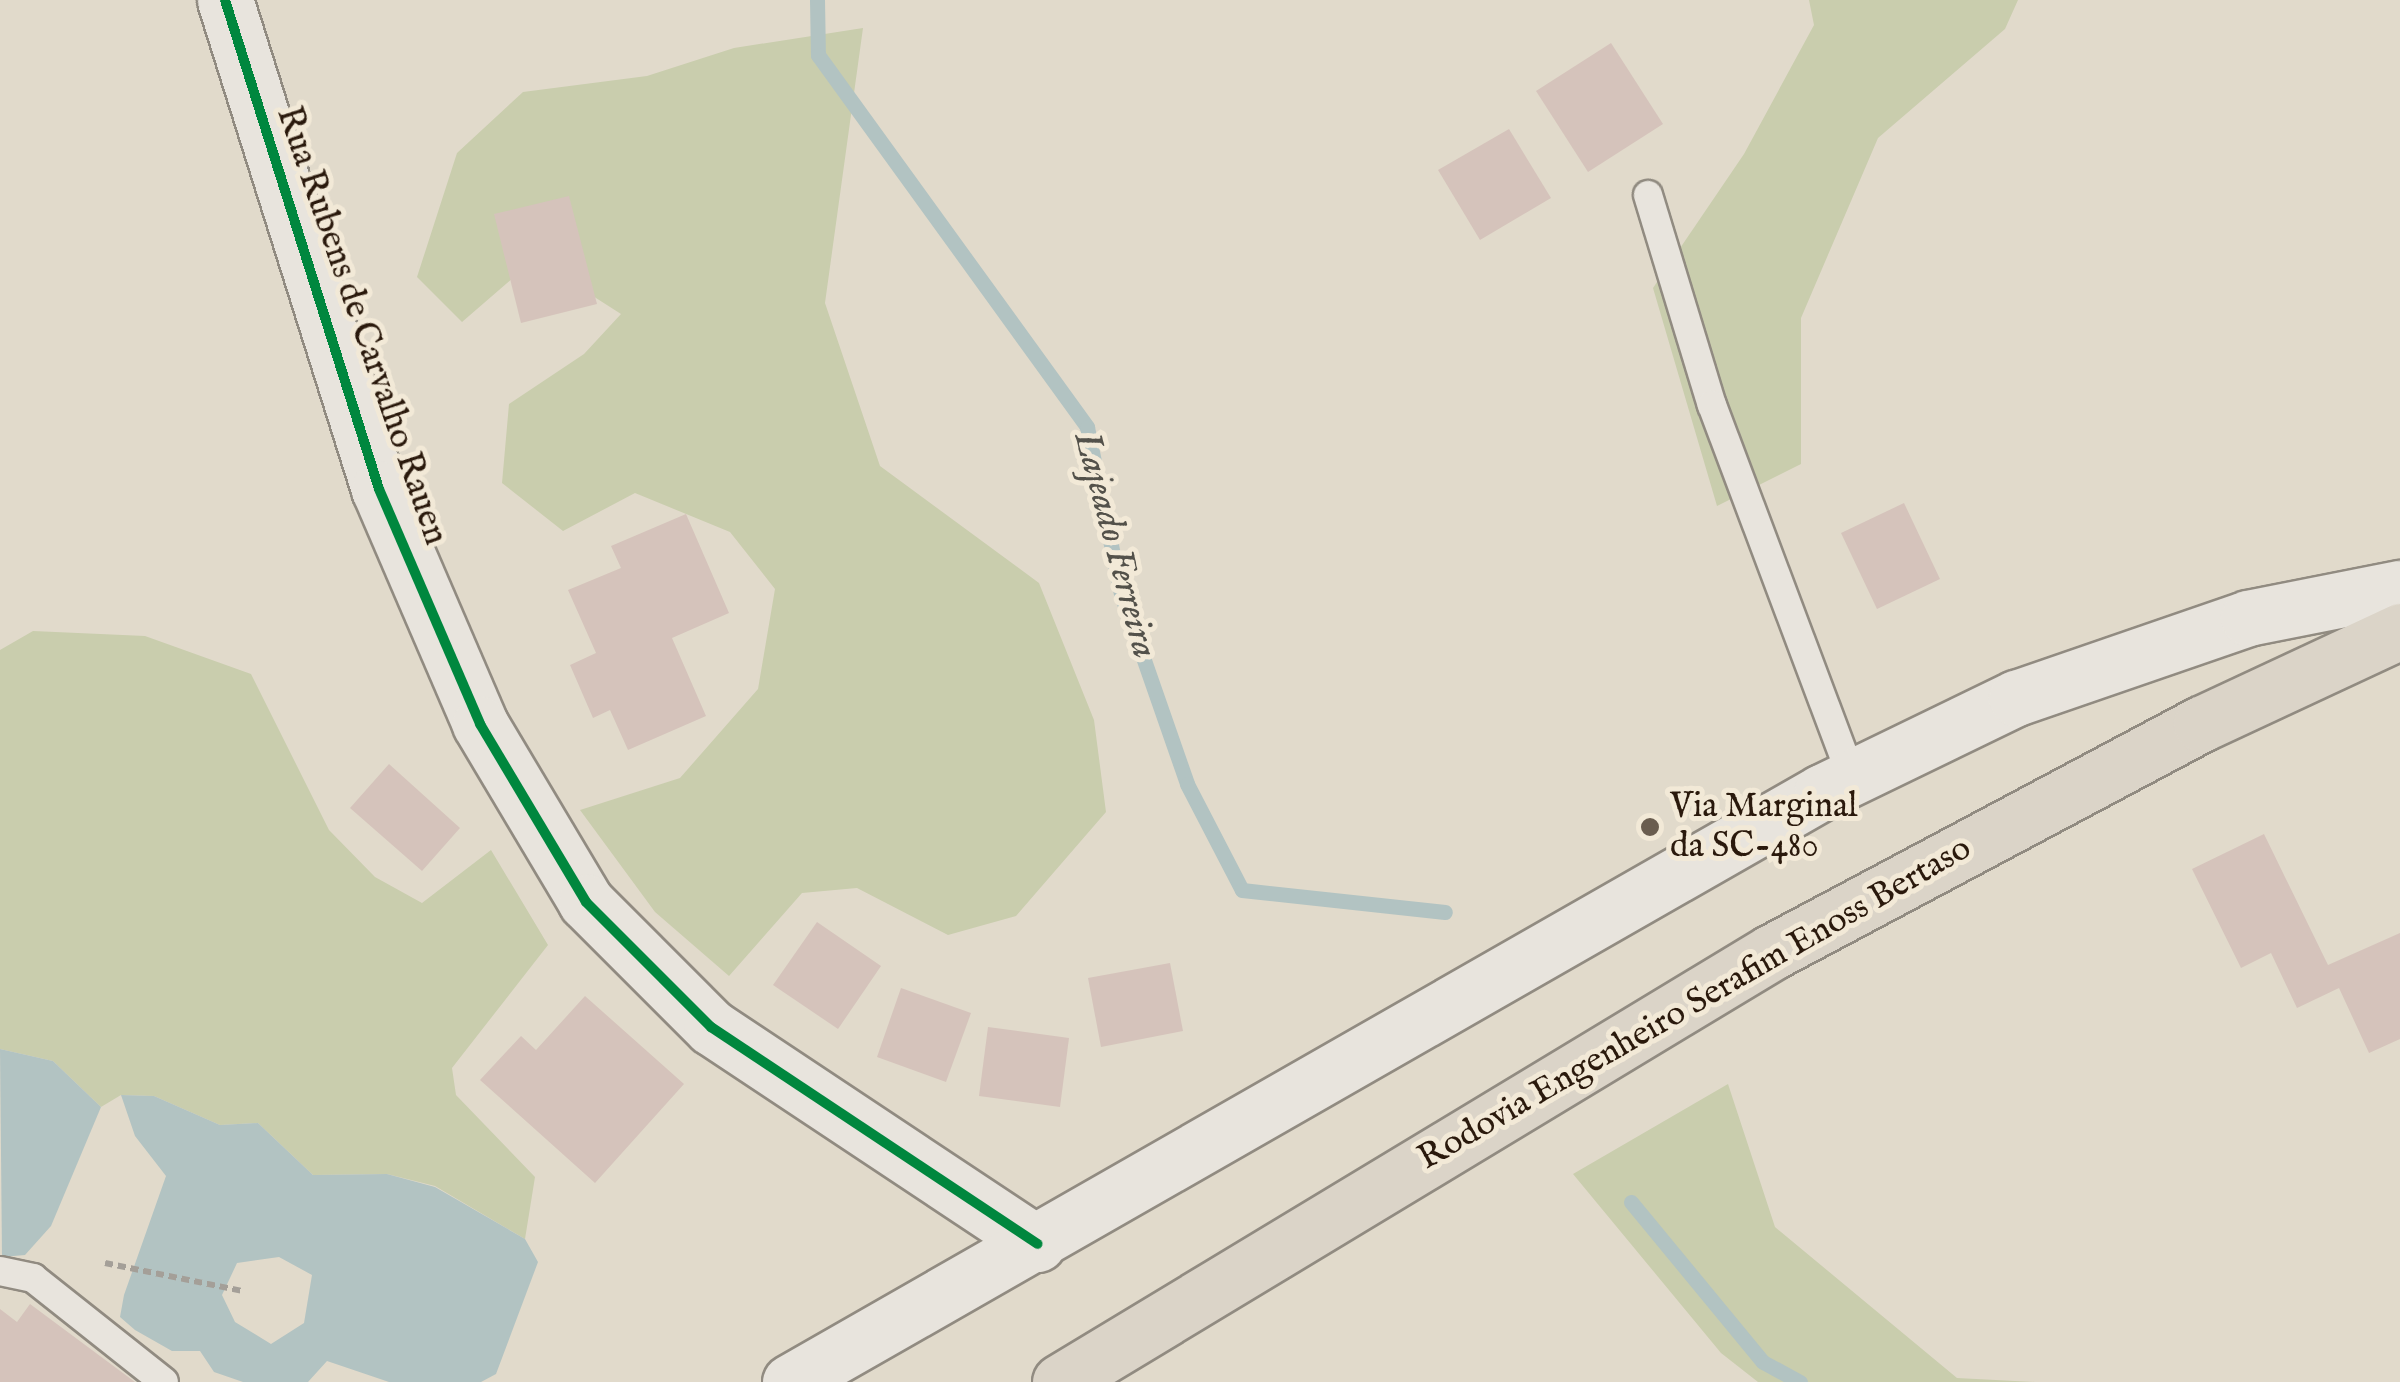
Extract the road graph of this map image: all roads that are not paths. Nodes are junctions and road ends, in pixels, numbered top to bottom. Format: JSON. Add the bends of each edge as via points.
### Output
{"nodes":[{"id":1,"x":226,"y":0,"type":"edge"},
{"id":2,"x":1648,"y":195,"type":"dead end"},
{"id":3,"x":2400,"y":588,"type":"edge"},
{"id":4,"x":2400,"y":631,"type":"edge"},
{"id":5,"x":2374,"y":655,"type":"edge"},
{"id":6,"x":1852,"y":777,"type":"junction"},
{"id":7,"x":1037,"y":1244,"type":"junction"},
{"id":8,"x":0,"y":1272,"type":"edge"},
{"id":9,"x":164,"y":1382,"type":"edge"},
{"id":10,"x":790,"y":1382,"type":"edge"},
{"id":11,"x":1060,"y":1382,"type":"edge"}],
"edges":[{"from":1,"to":7,"type":"main road","name":"Rua Rubens de Carvalho Rauen","via":[[379,489],[480,724],[586,902],[711,1027]]},
{"from":2,"to":6,"type":"lane","via":[[1712,405]]},
{"from":3,"to":6,"type":"main road","via":[[2248,618],[2034,692]]},
{"from":4,"to":5,"type":"highway","name":"Rodovia Engenheiro Serafim Enoss Bertaso"},
{"from":5,"to":11,"type":"highway","name":"Rodovia Engenheiro Serafim Enoss Bertaso","via":[[2201,724],[1772,952]]},
{"from":6,"to":7,"type":"main road"},
{"from":7,"to":10,"type":"main road"},
{"from":8,"to":9,"type":"lane","via":[[33,1278]]}]}
